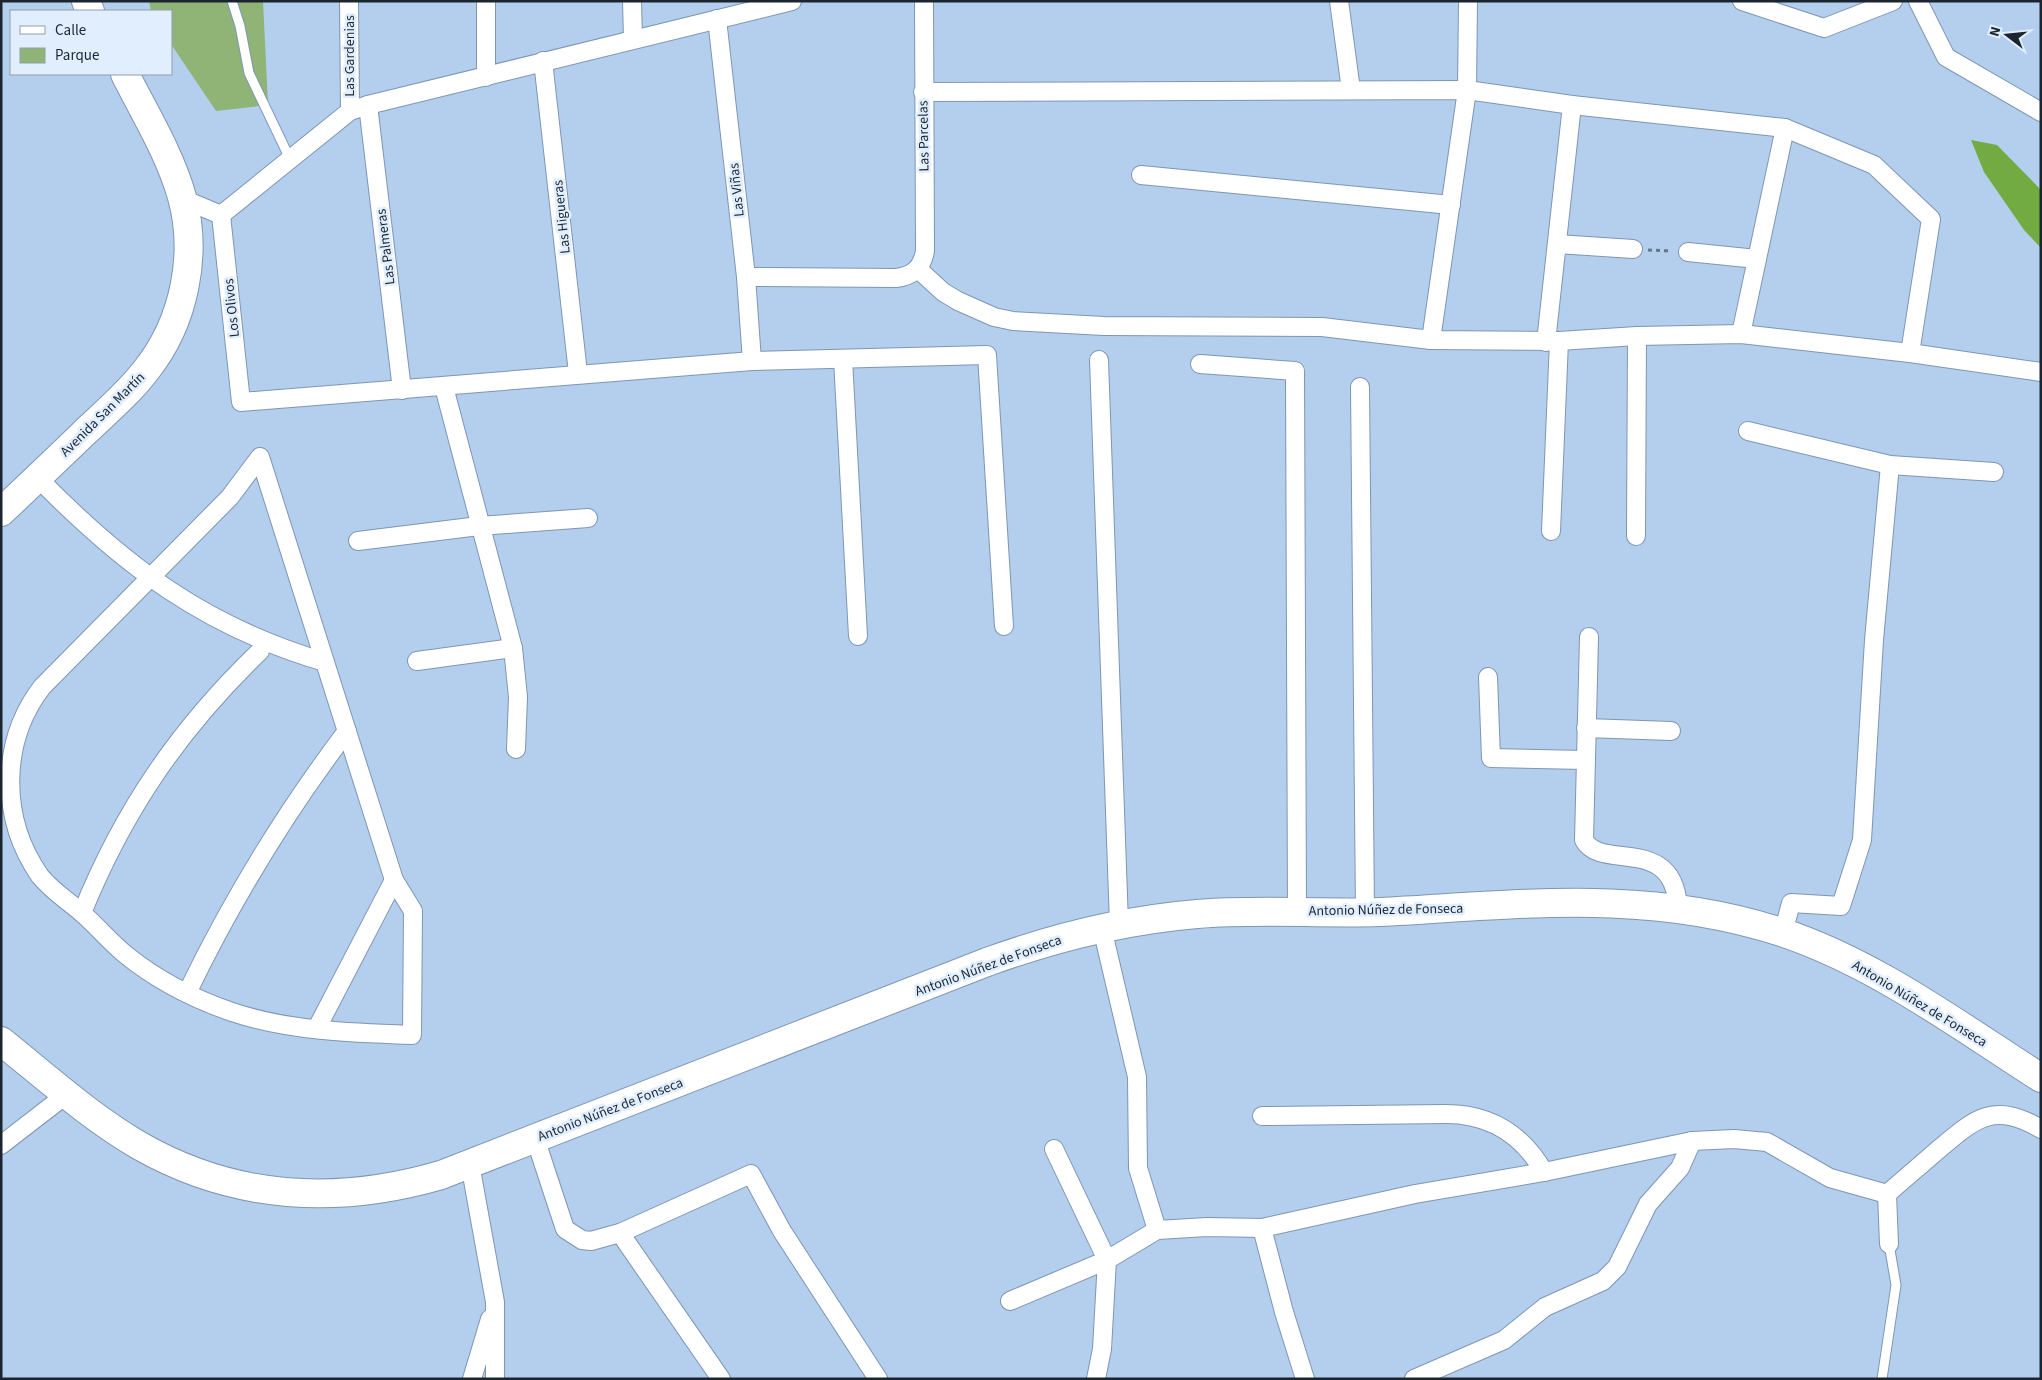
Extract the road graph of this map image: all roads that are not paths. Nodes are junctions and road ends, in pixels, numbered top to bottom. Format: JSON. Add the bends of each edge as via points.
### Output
{"nodes":[{"id":1,"x":232,"y":1,"type":"edge"},
{"id":2,"x":350,"y":1,"type":"edge"},
{"id":3,"x":486,"y":1,"type":"edge"},
{"id":4,"x":632,"y":1,"type":"edge"},
{"id":5,"x":792,"y":1,"type":"edge"},
{"id":6,"x":924,"y":1,"type":"edge"},
{"id":7,"x":1339,"y":1,"type":"edge"},
{"id":8,"x":1468,"y":1,"type":"edge"},
{"id":9,"x":1742,"y":1,"type":"edge"},
{"id":10,"x":1893,"y":1,"type":"edge"},
{"id":11,"x":1918,"y":1,"type":"edge"},
{"id":12,"x":775,"y":3,"type":"edge"},
{"id":13,"x":717,"y":19,"type":"junction"},
{"id":14,"x":633,"y":39,"type":"junction"},
{"id":15,"x":543,"y":61,"type":"junction"},
{"id":16,"x":126,"y":75,"type":"edge"},
{"id":17,"x":486,"y":77,"type":"junction"},
{"id":18,"x":1351,"y":90,"type":"junction"},
{"id":19,"x":1468,"y":90,"type":"junction"},
{"id":20,"x":923,"y":92,"type":"junction"},
{"id":21,"x":368,"y":105,"type":"junction"},
{"id":22,"x":1572,"y":105,"type":"junction"},
{"id":23,"x":350,"y":111,"type":"junction"},
{"id":24,"x":2041,"y":112,"type":"edge"},
{"id":25,"x":1785,"y":128,"type":"junction"},
{"id":26,"x":290,"y":159,"type":"junction"},
{"id":27,"x":1141,"y":175,"type":"dead end"},
{"id":28,"x":182,"y":199,"type":"junction"},
{"id":29,"x":1451,"y":205,"type":"junction"},
{"id":30,"x":221,"y":215,"type":"junction"},
{"id":31,"x":1558,"y":244,"type":"junction"},
{"id":32,"x":1633,"y":249,"type":"road end"},
{"id":33,"x":1688,"y":252,"type":"road end"},
{"id":34,"x":1757,"y":259,"type":"junction"},
{"id":35,"x":918,"y":269,"type":"junction"},
{"id":36,"x":746,"y":277,"type":"junction"},
{"id":37,"x":1741,"y":334,"type":"junction"},
{"id":38,"x":1637,"y":336,"type":"junction"},
{"id":39,"x":1430,"y":340,"type":"junction"},
{"id":40,"x":1552,"y":342,"type":"junction"},
{"id":41,"x":1910,"y":353,"type":"junction"},
{"id":42,"x":843,"y":359,"type":"junction"},
{"id":43,"x":1099,"y":360,"type":"dead end"},
{"id":44,"x":752,"y":361,"type":"junction"},
{"id":45,"x":1200,"y":364,"type":"dead end"},
{"id":46,"x":2041,"y":372,"type":"edge"},
{"id":47,"x":578,"y":373,"type":"junction"},
{"id":48,"x":444,"y":387,"type":"junction"},
{"id":49,"x":1360,"y":387,"type":"dead end"},
{"id":50,"x":402,"y":390,"type":"junction"},
{"id":51,"x":1748,"y":431,"type":"dead end"},
{"id":52,"x":1890,"y":465,"type":"junction"},
{"id":53,"x":1994,"y":472,"type":"dead end"},
{"id":54,"x":37,"y":478,"type":"junction"},
{"id":55,"x":1,"y":512,"type":"edge"},
{"id":56,"x":588,"y":518,"type":"dead end"},
{"id":57,"x":479,"y":526,"type":"junction"},
{"id":58,"x":1551,"y":531,"type":"dead end"},
{"id":59,"x":1636,"y":536,"type":"dead end"},
{"id":60,"x":358,"y":541,"type":"dead end"},
{"id":61,"x":150,"y":578,"type":"junction"},
{"id":62,"x":1004,"y":626,"type":"dead end"},
{"id":63,"x":858,"y":636,"type":"dead end"},
{"id":64,"x":1589,"y":637,"type":"dead end"},
{"id":65,"x":512,"y":648,"type":"junction"},
{"id":66,"x":260,"y":651,"type":"dead end"},
{"id":67,"x":417,"y":661,"type":"dead end"},
{"id":68,"x":325,"y":662,"type":"junction"},
{"id":69,"x":1488,"y":676,"type":"dead end"},
{"id":70,"x":1586,"y":728,"type":"junction"},
{"id":71,"x":347,"y":731,"type":"junction"},
{"id":72,"x":1671,"y":731,"type":"dead end"},
{"id":73,"x":516,"y":749,"type":"dead end"},
{"id":74,"x":1585,"y":760,"type":"junction"},
{"id":75,"x":394,"y":880,"type":"junction"},
{"id":76,"x":1678,"y":908,"type":"junction"},
{"id":77,"x":1297,"y":911,"type":"junction"},
{"id":78,"x":1365,"y":912,"type":"junction"},
{"id":79,"x":82,"y":913,"type":"junction"},
{"id":80,"x":1110,"y":926,"type":"junction"},
{"id":81,"x":1783,"y":933,"type":"junction"},
{"id":82,"x":187,"y":993,"type":"junction"},
{"id":83,"x":318,"y":1028,"type":"junction"},
{"id":84,"x":1,"y":1041,"type":"edge"},
{"id":85,"x":2041,"y":1078,"type":"edge"},
{"id":86,"x":67,"y":1094,"type":"junction"},
{"id":87,"x":1262,"y":1116,"type":"dead end"},
{"id":88,"x":2041,"y":1130,"type":"edge"},
{"id":89,"x":535,"y":1138,"type":"junction"},
{"id":90,"x":1692,"y":1141,"type":"junction"},
{"id":91,"x":1,"y":1145,"type":"edge"},
{"id":92,"x":1054,"y":1149,"type":"dead end"},
{"id":93,"x":470,"y":1164,"type":"junction"},
{"id":94,"x":1544,"y":1172,"type":"junction"},
{"id":95,"x":1887,"y":1194,"type":"junction"},
{"id":96,"x":1262,"y":1228,"type":"junction"},
{"id":97,"x":1157,"y":1230,"type":"junction"},
{"id":98,"x":620,"y":1233,"type":"junction"},
{"id":99,"x":1889,"y":1244,"type":"joint"},
{"id":100,"x":1107,"y":1260,"type":"junction"},
{"id":101,"x":1010,"y":1301,"type":"dead end"},
{"id":102,"x":495,"y":1302,"type":"junction"},
{"id":103,"x":472,"y":1379,"type":"edge"},
{"id":104,"x":495,"y":1379,"type":"edge"},
{"id":105,"x":721,"y":1379,"type":"edge"},
{"id":106,"x":878,"y":1379,"type":"edge"},
{"id":107,"x":1096,"y":1379,"type":"edge"},
{"id":108,"x":1305,"y":1379,"type":"edge"},
{"id":109,"x":1414,"y":1379,"type":"edge"},
{"id":110,"x":1882,"y":1379,"type":"edge"}],
"edges":[{"from":1,"to":26,"type":"lane","via":[[249,73]]},
{"from":2,"to":23,"type":"street","name":"Las Gardenias"},
{"from":3,"to":17,"type":"street"},
{"from":4,"to":14,"type":"street"},
{"from":5,"to":12,"type":"street"},
{"from":6,"to":20,"type":"street","name":"Las Parcelas"},
{"from":7,"to":18,"type":"street"},
{"from":8,"to":19,"type":"street"},
{"from":9,"to":10,"type":"street","via":[[1824,28]]},
{"from":11,"to":24,"type":"street","via":[[1946,57]]},
{"from":12,"to":13,"type":"street"},
{"from":13,"to":14,"type":"street"},
{"from":13,"to":36,"type":"street","name":"Las Viñas"},
{"from":14,"to":15,"type":"street"},
{"from":15,"to":17,"type":"street"},
{"from":15,"to":47,"type":"street","name":"Las Higueras"},
{"from":16,"to":28,"type":"main road","name":"Avenida San Martín","via":[[171,165]]},
{"from":17,"to":21,"type":"street"},
{"from":18,"to":19,"type":"street"},
{"from":18,"to":20,"type":"street"},
{"from":19,"to":22,"type":"street"},
{"from":19,"to":29,"type":"street"},
{"from":20,"to":35,"type":"street","name":"Las Parcelas","via":[[924,251]]},
{"from":21,"to":23,"type":"street"},
{"from":21,"to":50,"type":"street","name":"Las Palmeras"},
{"from":22,"to":25,"type":"street"},
{"from":22,"to":31,"type":"street"},
{"from":23,"to":26,"type":"street"},
{"from":25,"to":34,"type":"street"},
{"from":25,"to":41,"type":"street","via":[[1874,165],[1931,219]]},
{"from":26,"to":30,"type":"street"},
{"from":27,"to":29,"type":"street"},
{"from":28,"to":30,"type":"street"},
{"from":28,"to":54,"type":"main road","name":"Avenida San Martín","via":[[188,243],[184,287],[170,330],[134,385]]},
{"from":29,"to":39,"type":"street"},
{"from":30,"to":50,"type":"street","name":"Los Olivos","via":[[241,402]]},
{"from":31,"to":32,"type":"street"},
{"from":31,"to":40,"type":"street"},
{"from":33,"to":34,"type":"street"},
{"from":34,"to":37,"type":"street"},
{"from":35,"to":36,"type":"street","via":[[896,278]]},
{"from":35,"to":39,"type":"street","via":[[958,301],[1013,321],[1104,326],[1322,328]]},
{"from":36,"to":44,"type":"street","name":"Las Viñas"},
{"from":37,"to":38,"type":"street"},
{"from":37,"to":41,"type":"street"},
{"from":38,"to":40,"type":"street"},
{"from":38,"to":59,"type":"street"},
{"from":39,"to":40,"type":"street"},
{"from":40,"to":58,"type":"street"},
{"from":41,"to":46,"type":"street"},
{"from":42,"to":44,"type":"street"},
{"from":42,"to":62,"type":"street","via":[[987,355]]},
{"from":42,"to":63,"type":"street"},
{"from":43,"to":80,"type":"street"},
{"from":44,"to":47,"type":"street"},
{"from":45,"to":77,"type":"street","via":[[1295,371]]},
{"from":47,"to":48,"type":"street"},
{"from":48,"to":50,"type":"street"},
{"from":48,"to":57,"type":"street"},
{"from":49,"to":78,"type":"street"},
{"from":51,"to":52,"type":"street"},
{"from":52,"to":53,"type":"street"},
{"from":52,"to":81,"type":"street","via":[[1874,640],[1862,840],[1841,906],[1791,903]]},
{"from":54,"to":55,"type":"main road","name":"Avenida San Martín"},
{"from":54,"to":61,"type":"street","via":[[95,534]]},
{"from":56,"to":57,"type":"street"},
{"from":57,"to":60,"type":"street"},
{"from":57,"to":65,"type":"street"},
{"from":61,"to":68,"type":"street","via":[[194,608],[243,633]]},
{"from":61,"to":68,"type":"street","via":[[230,497],[260,457]]},
{"from":61,"to":79,"type":"street","via":[[42,687],[23,715],[11,750],[7,789],[20,843],[52,890]]},
{"from":64,"to":70,"type":"street"},
{"from":65,"to":67,"type":"street"},
{"from":65,"to":73,"type":"street","via":[[518,697]]},
{"from":66,"to":79,"type":"street","via":[[203,709],[154,772],[114,840]]},
{"from":68,"to":71,"type":"street"},
{"from":69,"to":74,"type":"street","via":[[1491,758]]},
{"from":70,"to":72,"type":"street"},
{"from":70,"to":74,"type":"street"},
{"from":71,"to":75,"type":"street"},
{"from":71,"to":82,"type":"street","via":[[264,849],[236,896]]},
{"from":74,"to":76,"type":"street","via":[[1583,835],[1586,844],[1599,851],[1642,858],[1662,869],[1674,886]]},
{"from":75,"to":83,"type":"street"},
{"from":75,"to":83,"type":"street","via":[[413,911],[412,1035]]},
{"from":76,"to":78,"type":"main road","name":"Antonio Núñez de Fonseca","via":[[1593,902]]},
{"from":76,"to":81,"type":"main road","name":"Antonio Núñez de Fonseca","via":[[1714,914]]},
{"from":77,"to":78,"type":"main road","name":"Antonio Núñez de Fonseca"},
{"from":77,"to":80,"type":"main road","name":"Antonio Núñez de Fonseca","via":[[1199,914]]},
{"from":79,"to":82,"type":"street","via":[[126,955]]},
{"from":80,"to":89,"type":"main road","name":"Antonio Núñez de Fonseca","via":[[1031,946]]},
{"from":80,"to":97,"type":"street","via":[[1136,1077],[1138,1168]]},
{"from":81,"to":85,"type":"main road","name":"Antonio Núñez de Fonseca","via":[[1882,977]]},
{"from":82,"to":83,"type":"street","via":[[262,1020]]},
{"from":84,"to":86,"type":"main road","name":"Antonio Núñez de Fonseca"},
{"from":86,"to":91,"type":"street"},
{"from":86,"to":93,"type":"main road","name":"Antonio Núñez de Fonseca","via":[[115,1130],[167,1160],[225,1181],[256,1188],[318,1194],[372,1191],[411,1184]]},
{"from":87,"to":94,"type":"street","via":[[1474,1116],[1513,1134]]},
{"from":88,"to":95,"type":"street","via":[[2027,1121],[2008,1116],[1978,1119],[1968,1124]]},
{"from":89,"to":93,"type":"main road","name":"Antonio Núñez de Fonseca"},
{"from":89,"to":98,"type":"street","via":[[565,1230],[582,1240],[591,1241]]},
{"from":90,"to":94,"type":"street"},
{"from":90,"to":95,"type":"street","via":[[1734,1139],[1767,1142],[1830,1178]]},
{"from":90,"to":109,"type":"street","via":[[1680,1168],[1648,1204],[1617,1267],[1603,1281],[1544,1307],[1504,1340]]},
{"from":92,"to":100,"type":"street"},
{"from":93,"to":102,"type":"street"},
{"from":94,"to":96,"type":"street","via":[[1415,1194]]},
{"from":95,"to":99,"type":"street"},
{"from":96,"to":97,"type":"street"},
{"from":96,"to":108,"type":"street"},
{"from":97,"to":100,"type":"street"},
{"from":98,"to":105,"type":"street"},
{"from":98,"to":106,"type":"street","via":[[751,1174],[782,1231]]},
{"from":99,"to":110,"type":"lane","via":[[1896,1285]]},
{"from":100,"to":101,"type":"street"},
{"from":100,"to":107,"type":"street","via":[[1102,1349]]},
{"from":102,"to":103,"type":"street"},
{"from":102,"to":104,"type":"street"}]}
